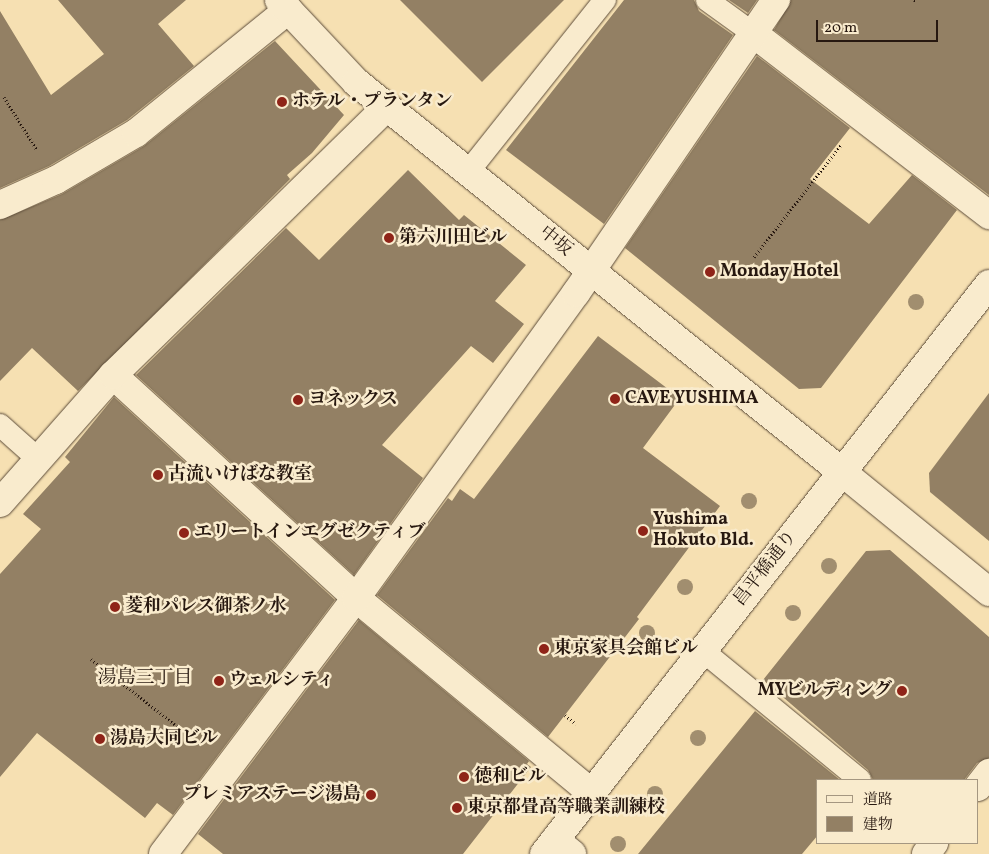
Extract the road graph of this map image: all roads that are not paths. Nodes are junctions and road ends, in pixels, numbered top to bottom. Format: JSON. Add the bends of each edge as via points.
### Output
{"nodes":[{"id":1,"x":605,"y":0,"type":"edge"},
{"id":2,"x":707,"y":0,"type":"edge"},
{"id":3,"x":776,"y":0,"type":"edge"},
{"id":4,"x":283,"y":5,"type":"edge"},
{"id":5,"x":754,"y":34,"type":"junction"},
{"id":6,"x":387,"y":107,"type":"junction"},
{"id":7,"x":468,"y":172,"type":"junction"},
{"id":8,"x":0,"y":205,"type":"edge"},
{"id":9,"x":989,"y":214,"type":"edge"},
{"id":10,"x":592,"y":271,"type":"junction"},
{"id":11,"x":989,"y":284,"type":"edge"},
{"id":12,"x":113,"y":375,"type":"junction"},
{"id":13,"x":0,"y":425,"type":"edge"},
{"id":14,"x":38,"y":459,"type":"junction"},
{"id":15,"x":842,"y":472,"type":"junction"},
{"id":16,"x":0,"y":503,"type":"edge"},
{"id":17,"x":989,"y":592,"type":"edge"},
{"id":18,"x":356,"y":598,"type":"junction"},
{"id":19,"x":703,"y":651,"type":"junction"},
{"id":20,"x":989,"y":773,"type":"edge"},
{"id":21,"x":859,"y":779,"type":"edge"},
{"id":22,"x":979,"y":786,"type":"edge"},
{"id":23,"x":592,"y":794,"type":"junction"},
{"id":24,"x":934,"y":844,"type":"edge"},
{"id":25,"x":557,"y":849,"type":"edge"},
{"id":26,"x":163,"y":854,"type":"edge"},
{"id":27,"x":926,"y":854,"type":"edge"}],
"edges":[{"from":1,"to":7,"type":"lane"},
{"from":2,"to":5,"type":"lane"},
{"from":3,"to":5,"type":"street"},
{"from":4,"to":6,"type":"street","name":"中坂","via":[[356,82]]},
{"from":4,"to":8,"type":"street","via":[[136,133],[56,180]]},
{"from":5,"to":9,"type":"street"},
{"from":5,"to":10,"type":"street"},
{"from":6,"to":7,"type":"street","name":"中坂"},
{"from":6,"to":12,"type":"street"},
{"from":7,"to":10,"type":"street","name":"中坂"},
{"from":10,"to":15,"type":"street","name":"中坂"},
{"from":10,"to":18,"type":"street"},
{"from":11,"to":15,"type":"street","name":"昌平橋通り"},
{"from":12,"to":14,"type":"street"},
{"from":12,"to":18,"type":"street"},
{"from":13,"to":14,"type":"lane"},
{"from":14,"to":16,"type":"street"},
{"from":15,"to":17,"type":"street","name":"中坂"},
{"from":15,"to":19,"type":"street","name":"昌平橋通り"},
{"from":18,"to":23,"type":"street"},
{"from":18,"to":26,"type":"street"},
{"from":19,"to":21,"type":"lane"},
{"from":19,"to":23,"type":"street","name":"昌平橋通り"},
{"from":20,"to":22,"type":"street"},
{"from":23,"to":25,"type":"street","name":"昌平橋通り"},
{"from":24,"to":27,"type":"street"}]}
